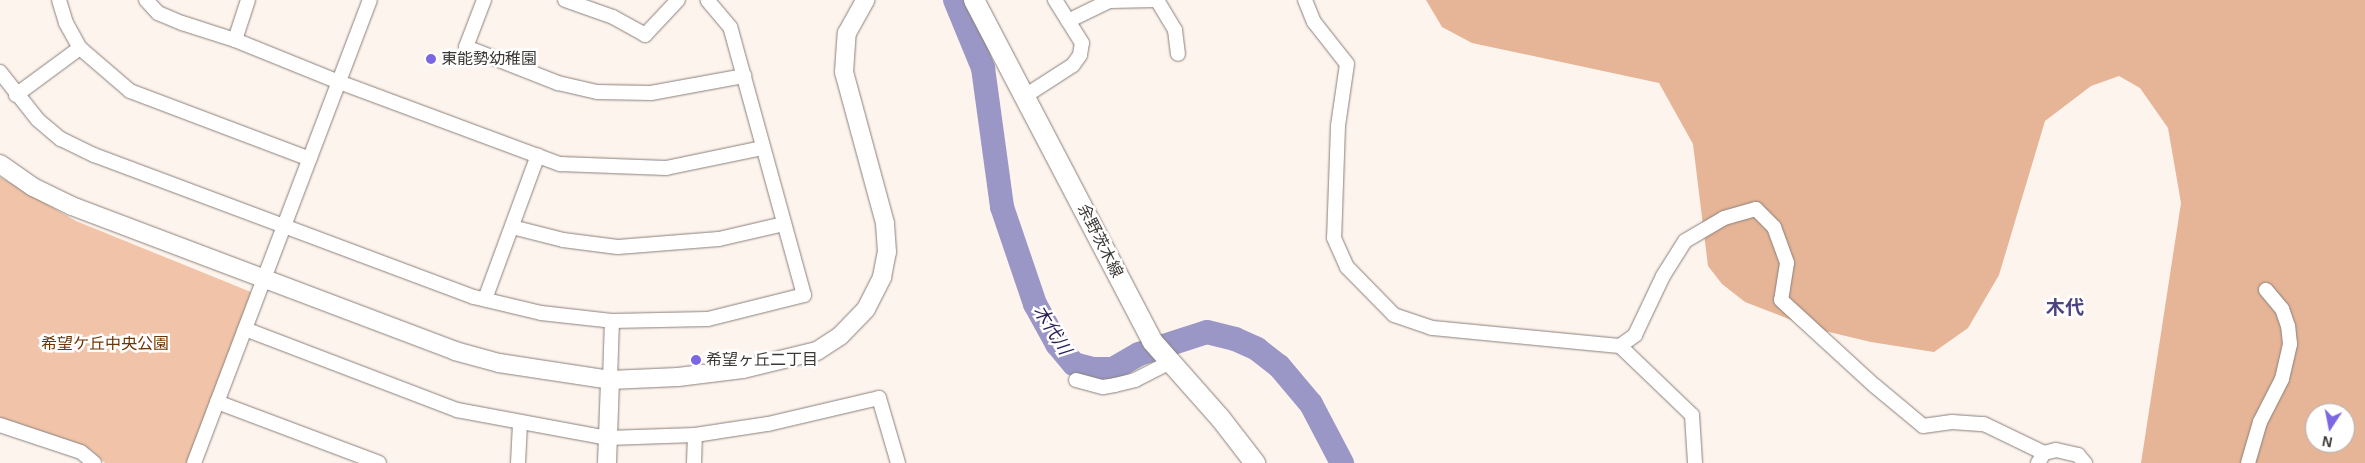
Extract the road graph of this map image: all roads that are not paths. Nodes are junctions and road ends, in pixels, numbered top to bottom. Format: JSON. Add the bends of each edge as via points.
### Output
{"nodes":[{"id":1,"x":58,"y":0,"type":"edge"},
{"id":2,"x":146,"y":0,"type":"edge"},
{"id":3,"x":248,"y":0,"type":"edge"},
{"id":4,"x":370,"y":0,"type":"edge"},
{"id":5,"x":484,"y":0,"type":"edge"},
{"id":6,"x":565,"y":0,"type":"edge"},
{"id":7,"x":678,"y":0,"type":"edge"},
{"id":8,"x":707,"y":0,"type":"edge"},
{"id":9,"x":865,"y":0,"type":"edge"},
{"id":10,"x":974,"y":0,"type":"edge"},
{"id":11,"x":1055,"y":0,"type":"edge"},
{"id":12,"x":1305,"y":0,"type":"edge"},
{"id":13,"x":1068,"y":21,"type":"junction"},
{"id":14,"x":235,"y":40,"type":"junction"},
{"id":15,"x":80,"y":48,"type":"junction"},
{"id":16,"x":1178,"y":54,"type":"dead end"},
{"id":17,"x":0,"y":72,"type":"edge"},
{"id":18,"x":744,"y":76,"type":"junction"},
{"id":19,"x":339,"y":82,"type":"junction"},
{"id":20,"x":16,"y":95,"type":"junction"},
{"id":21,"x":1025,"y":96,"type":"junction"},
{"id":22,"x":763,"y":148,"type":"junction"},
{"id":23,"x":538,"y":155,"type":"junction"},
{"id":24,"x":310,"y":158,"type":"junction"},
{"id":25,"x":0,"y":164,"type":"edge"},
{"id":26,"x":784,"y":224,"type":"junction"},
{"id":27,"x":284,"y":226,"type":"junction"},
{"id":28,"x":512,"y":227,"type":"junction"},
{"id":29,"x":264,"y":279,"type":"junction"},
{"id":30,"x":2266,"y":290,"type":"dead end"},
{"id":31,"x":485,"y":299,"type":"junction"},
{"id":32,"x":612,"y":322,"type":"junction"},
{"id":33,"x":245,"y":329,"type":"junction"},
{"id":34,"x":1620,"y":346,"type":"junction"},
{"id":35,"x":1166,"y":360,"type":"junction"},
{"id":36,"x":610,"y":380,"type":"junction"},
{"id":37,"x":1076,"y":380,"type":"dead end"},
{"id":38,"x":218,"y":402,"type":"junction"},
{"id":39,"x":520,"y":423,"type":"junction"},
{"id":40,"x":0,"y":425,"type":"edge"},
{"id":41,"x":695,"y":435,"type":"junction"},
{"id":42,"x":608,"y":438,"type":"junction"},
{"id":43,"x":2041,"y":458,"type":"edge"},
{"id":44,"x":94,"y":463,"type":"edge"},
{"id":45,"x":194,"y":463,"type":"edge"},
{"id":46,"x":379,"y":463,"type":"edge"},
{"id":47,"x":518,"y":463,"type":"edge"},
{"id":48,"x":607,"y":463,"type":"edge"},
{"id":49,"x":694,"y":463,"type":"edge"},
{"id":50,"x":898,"y":463,"type":"edge"},
{"id":51,"x":1255,"y":463,"type":"edge"},
{"id":52,"x":1695,"y":463,"type":"edge"},
{"id":53,"x":2085,"y":463,"type":"edge"},
{"id":54,"x":2248,"y":463,"type":"edge"}],
"edges":[{"from":1,"to":15,"type":"street"},
{"from":2,"to":14,"type":"street","via":[[158,13]]},
{"from":3,"to":14,"type":"street"},
{"from":4,"to":19,"type":"street"},
{"from":5,"to":18,"type":"street","via":[[466,47],[558,83],[597,92],[651,93]]},
{"from":6,"to":7,"type":"street","via":[[613,17],[645,35]]},
{"from":8,"to":18,"type":"street","via":[[730,27]]},
{"from":9,"to":36,"type":"street","via":[[847,32],[844,63],[849,94],[885,222],[887,252],[882,277],[866,309],[840,336],[817,350],[742,369],[678,377]]},
{"from":10,"to":21,"type":"main road","name":"余野茨木線"},
{"from":11,"to":13,"type":"street"},
{"from":12,"to":34,"type":"street","via":[[1314,22],[1347,64],[1338,126],[1334,238],[1347,267],[1394,315],[1432,328]]},
{"from":13,"to":16,"type":"street","via":[[1109,2],[1157,0],[1175,30]]},
{"from":13,"to":21,"type":"street","via":[[1082,43],[1080,55],[1073,65]]},
{"from":14,"to":19,"type":"street"},
{"from":15,"to":20,"type":"street"},
{"from":15,"to":24,"type":"street","via":[[130,91]]},
{"from":17,"to":20,"type":"street"},
{"from":18,"to":22,"type":"street"},
{"from":19,"to":23,"type":"street"},
{"from":19,"to":24,"type":"street"},
{"from":20,"to":27,"type":"street","via":[[61,140],[94,156]]},
{"from":21,"to":35,"type":"main road","name":"余野茨木線","via":[[1152,341]]},
{"from":22,"to":23,"type":"street","via":[[666,168],[560,164]]},
{"from":22,"to":26,"type":"street"},
{"from":23,"to":28,"type":"street"},
{"from":24,"to":27,"type":"street"},
{"from":25,"to":29,"type":"street","via":[[72,206]]},
{"from":26,"to":28,"type":"street","via":[[719,239],[618,247],[563,240]]},
{"from":26,"to":32,"type":"street","via":[[804,295],[708,319]]},
{"from":27,"to":29,"type":"street"},
{"from":27,"to":31,"type":"street"},
{"from":28,"to":31,"type":"street"},
{"from":29,"to":33,"type":"street"},
{"from":29,"to":36,"type":"street","via":[[455,351],[499,363]]},
{"from":30,"to":54,"type":"street","via":[[2282,309],[2290,344],[2282,379],[2260,422]]},
{"from":31,"to":32,"type":"street","via":[[541,313]]},
{"from":32,"to":36,"type":"street"},
{"from":33,"to":38,"type":"street"},
{"from":33,"to":39,"type":"street","via":[[457,410]]},
{"from":34,"to":43,"type":"street","via":[[1635,334],[1662,276],[1685,241],[1724,218],[1756,209],[1774,227],[1786,262],[1781,300],[1875,386],[1923,426],[1952,422],[1984,424]]},
{"from":34,"to":52,"type":"street","via":[[1692,416]]},
{"from":35,"to":37,"type":"street","via":[[1135,380],[1115,385],[1103,387]]},
{"from":35,"to":51,"type":"main road","name":"余野茨木線","via":[[1221,419]]},
{"from":36,"to":42,"type":"street"},
{"from":38,"to":45,"type":"street"},
{"from":38,"to":46,"type":"street"},
{"from":39,"to":42,"type":"street"},
{"from":39,"to":47,"type":"street"},
{"from":40,"to":44,"type":"street","via":[[81,452]]},
{"from":41,"to":42,"type":"street"},
{"from":41,"to":49,"type":"street"},
{"from":41,"to":50,"type":"street","via":[[768,424],[879,398]]},
{"from":42,"to":48,"type":"street"},
{"from":43,"to":53,"type":"street","via":[[2056,450],[2078,455]]}]}
